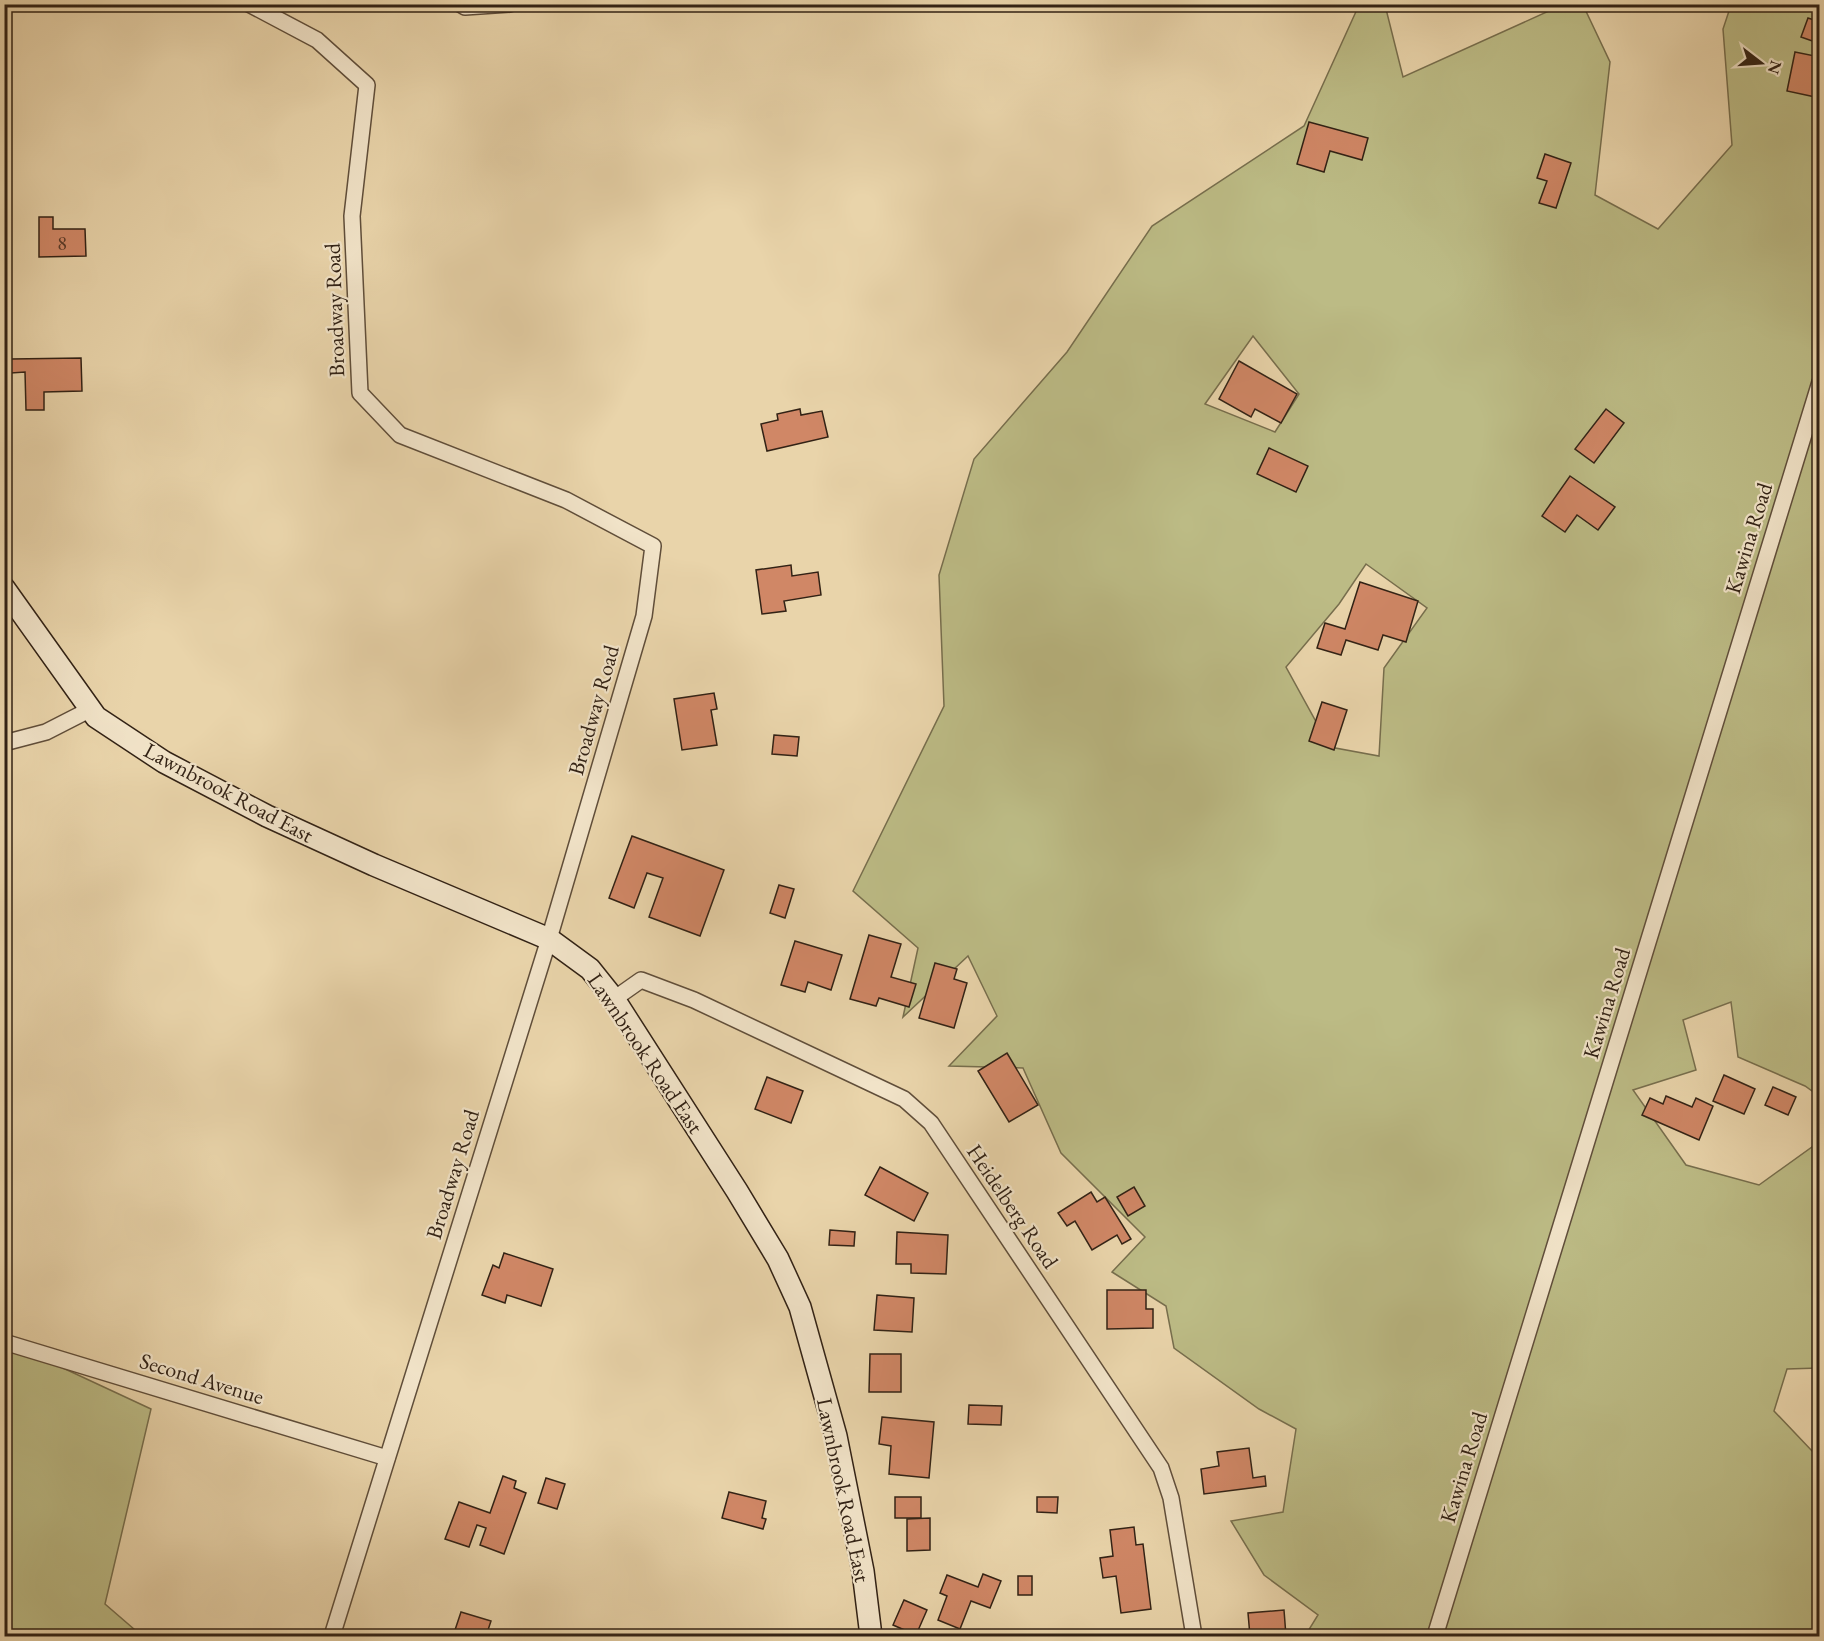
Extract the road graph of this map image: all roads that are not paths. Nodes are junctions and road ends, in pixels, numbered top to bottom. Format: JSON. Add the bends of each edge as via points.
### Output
{"nodes":[{"id":1,"x":249,"y":4,"type":"edge"},
{"id":2,"x":459,"y":4,"type":"edge"},
{"id":3,"x":510,"y":4,"type":"edge"},
{"id":4,"x":1820,"y":382,"type":"edge"},
{"id":5,"x":4,"y":588,"type":"edge"},
{"id":6,"x":91,"y":709,"type":"junction"},
{"id":7,"x":4,"y":742,"type":"edge"},
{"id":8,"x":549,"y":939,"type":"junction"},
{"id":9,"x":614,"y":999,"type":"junction"},
{"id":10,"x":4,"y":1342,"type":"edge"},
{"id":11,"x":387,"y":1458,"type":"junction"},
{"id":12,"x":332,"y":1636,"type":"edge"},
{"id":13,"x":871,"y":1636,"type":"edge"},
{"id":14,"x":1194,"y":1636,"type":"edge"},
{"id":15,"x":1435,"y":1636,"type":"edge"}],
"edges":[{"from":1,"to":8,"type":"street","name":"Broadway Road","via":[[317,40],[367,85],[352,216],[360,393],[400,435],[566,500],[653,546],[644,616]]},
{"from":2,"to":3,"type":"street"},
{"from":4,"to":15,"type":"street","name":"Kawina Road"},
{"from":5,"to":6,"type":"street","name":"Lawnbrook Road East"},
{"from":6,"to":7,"type":"street","via":[[46,732]]},
{"from":6,"to":8,"type":"street","name":"Lawnbrook Road East","via":[[96,717],[164,762],[267,816]]},
{"from":8,"to":9,"type":"street","name":"Lawnbrook Road East","via":[[590,969]]},
{"from":8,"to":11,"type":"street","name":"Broadway Road"},
{"from":9,"to":13,"type":"street","name":"Lawnbrook Road East","via":[[772,1249],[800,1307],[836,1436],[864,1571]]},
{"from":9,"to":14,"type":"street","name":"Heidelberg Road","via":[[641,980],[683,996],[904,1099],[931,1123],[1161,1468],[1171,1498]]},
{"from":10,"to":11,"type":"street","name":"Second Avenue"},
{"from":11,"to":12,"type":"street","name":"Broadway Road"}]}
